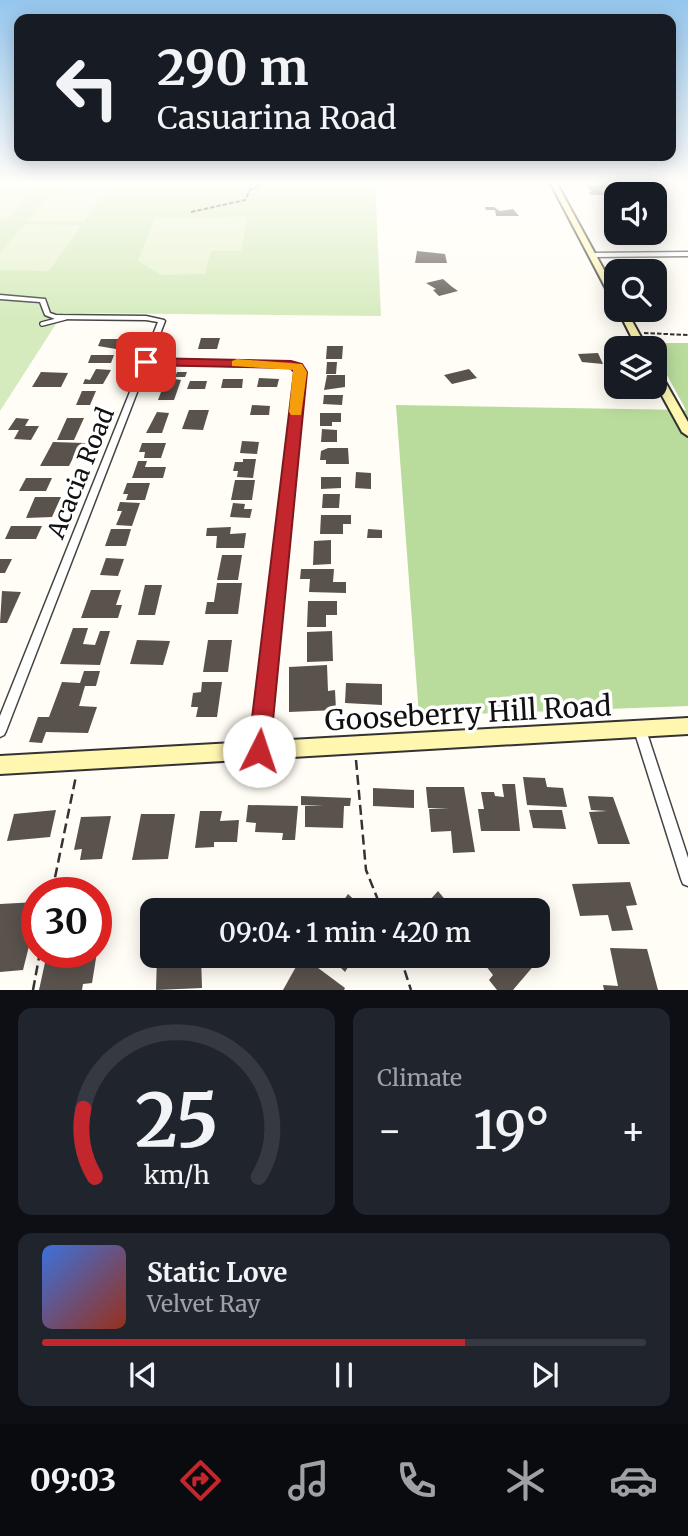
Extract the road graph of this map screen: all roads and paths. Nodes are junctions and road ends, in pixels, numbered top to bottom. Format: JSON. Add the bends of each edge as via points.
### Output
{"nodes":[{"id":1,"x":578,"y":228,"type":"edge"},
{"id":2,"x":688,"y":254,"type":"edge"},
{"id":3,"x":592,"y":255,"type":"junction"},
{"id":4,"x":604,"y":278,"type":"edge"},
{"id":5,"x":0,"y":297,"type":"edge"},
{"id":6,"x":65,"y":317,"type":"junction"},
{"id":7,"x":629,"y":322,"type":"edge"},
{"id":8,"x":42,"y":324,"type":"dead end"},
{"id":9,"x":634,"y":332,"type":"junction"},
{"id":10,"x":688,"y":335,"type":"edge"},
{"id":11,"x":636,"y":336,"type":"edge"},
{"id":12,"x":146,"y":362,"type":"junction"},
{"id":13,"x":667,"y":394,"type":"edge"},
{"id":14,"x":688,"y":432,"type":"edge"},
{"id":15,"x":688,"y":726,"type":"edge"},
{"id":16,"x":640,"y":730,"type":"junction"},
{"id":17,"x":0,"y":731,"type":"edge"},
{"id":18,"x":259,"y":751,"type":"junction"},
{"id":19,"x":355,"y":755,"type":"dead end"},
{"id":20,"x":79,"y":760,"type":"junction"},
{"id":21,"x":0,"y":765,"type":"edge"},
{"id":22,"x":55,"y":877,"type":"edge"},
{"id":23,"x":688,"y":880,"type":"edge"},
{"id":24,"x":377,"y":898,"type":"edge"},
{"id":25,"x":37,"y":968,"type":"edge"},
{"id":26,"x":404,"y":968,"type":"edge"},
{"id":27,"x":33,"y":990,"type":"edge"},
{"id":28,"x":411,"y":990,"type":"edge"}],
"edges":[{"from":1,"to":3,"type":"street"},
{"from":2,"to":3,"type":"street"},
{"from":3,"to":4,"type":"street"},
{"from":5,"to":6,"type":"street","via":[[43,300],[47,314]]},
{"from":6,"to":8,"type":"lane"},
{"from":6,"to":12,"type":"street","name":"Acacia Road","via":[[162,321]]},
{"from":7,"to":9,"type":"street"},
{"from":9,"to":10,"type":"path"},
{"from":9,"to":11,"type":"street"},
{"from":12,"to":17,"type":"street","name":"Acacia Road"},
{"from":12,"to":18,"type":"street","via":[[291,365],[300,372]]},
{"from":13,"to":14,"type":"street"},
{"from":15,"to":16,"type":"street","name":"Gooseberry Hill Road"},
{"from":16,"to":18,"type":"street","name":"Gooseberry Hill Road"},
{"from":16,"to":23,"type":"street"},
{"from":18,"to":20,"type":"street","name":"Gooseberry Hill Road"},
{"from":19,"to":24,"type":"path","via":[[366,870]]},
{"from":20,"to":21,"type":"street","name":"Gooseberry Hill Road"},
{"from":20,"to":22,"type":"path"},
{"from":25,"to":27,"type":"path"},
{"from":26,"to":28,"type":"path"}]}
